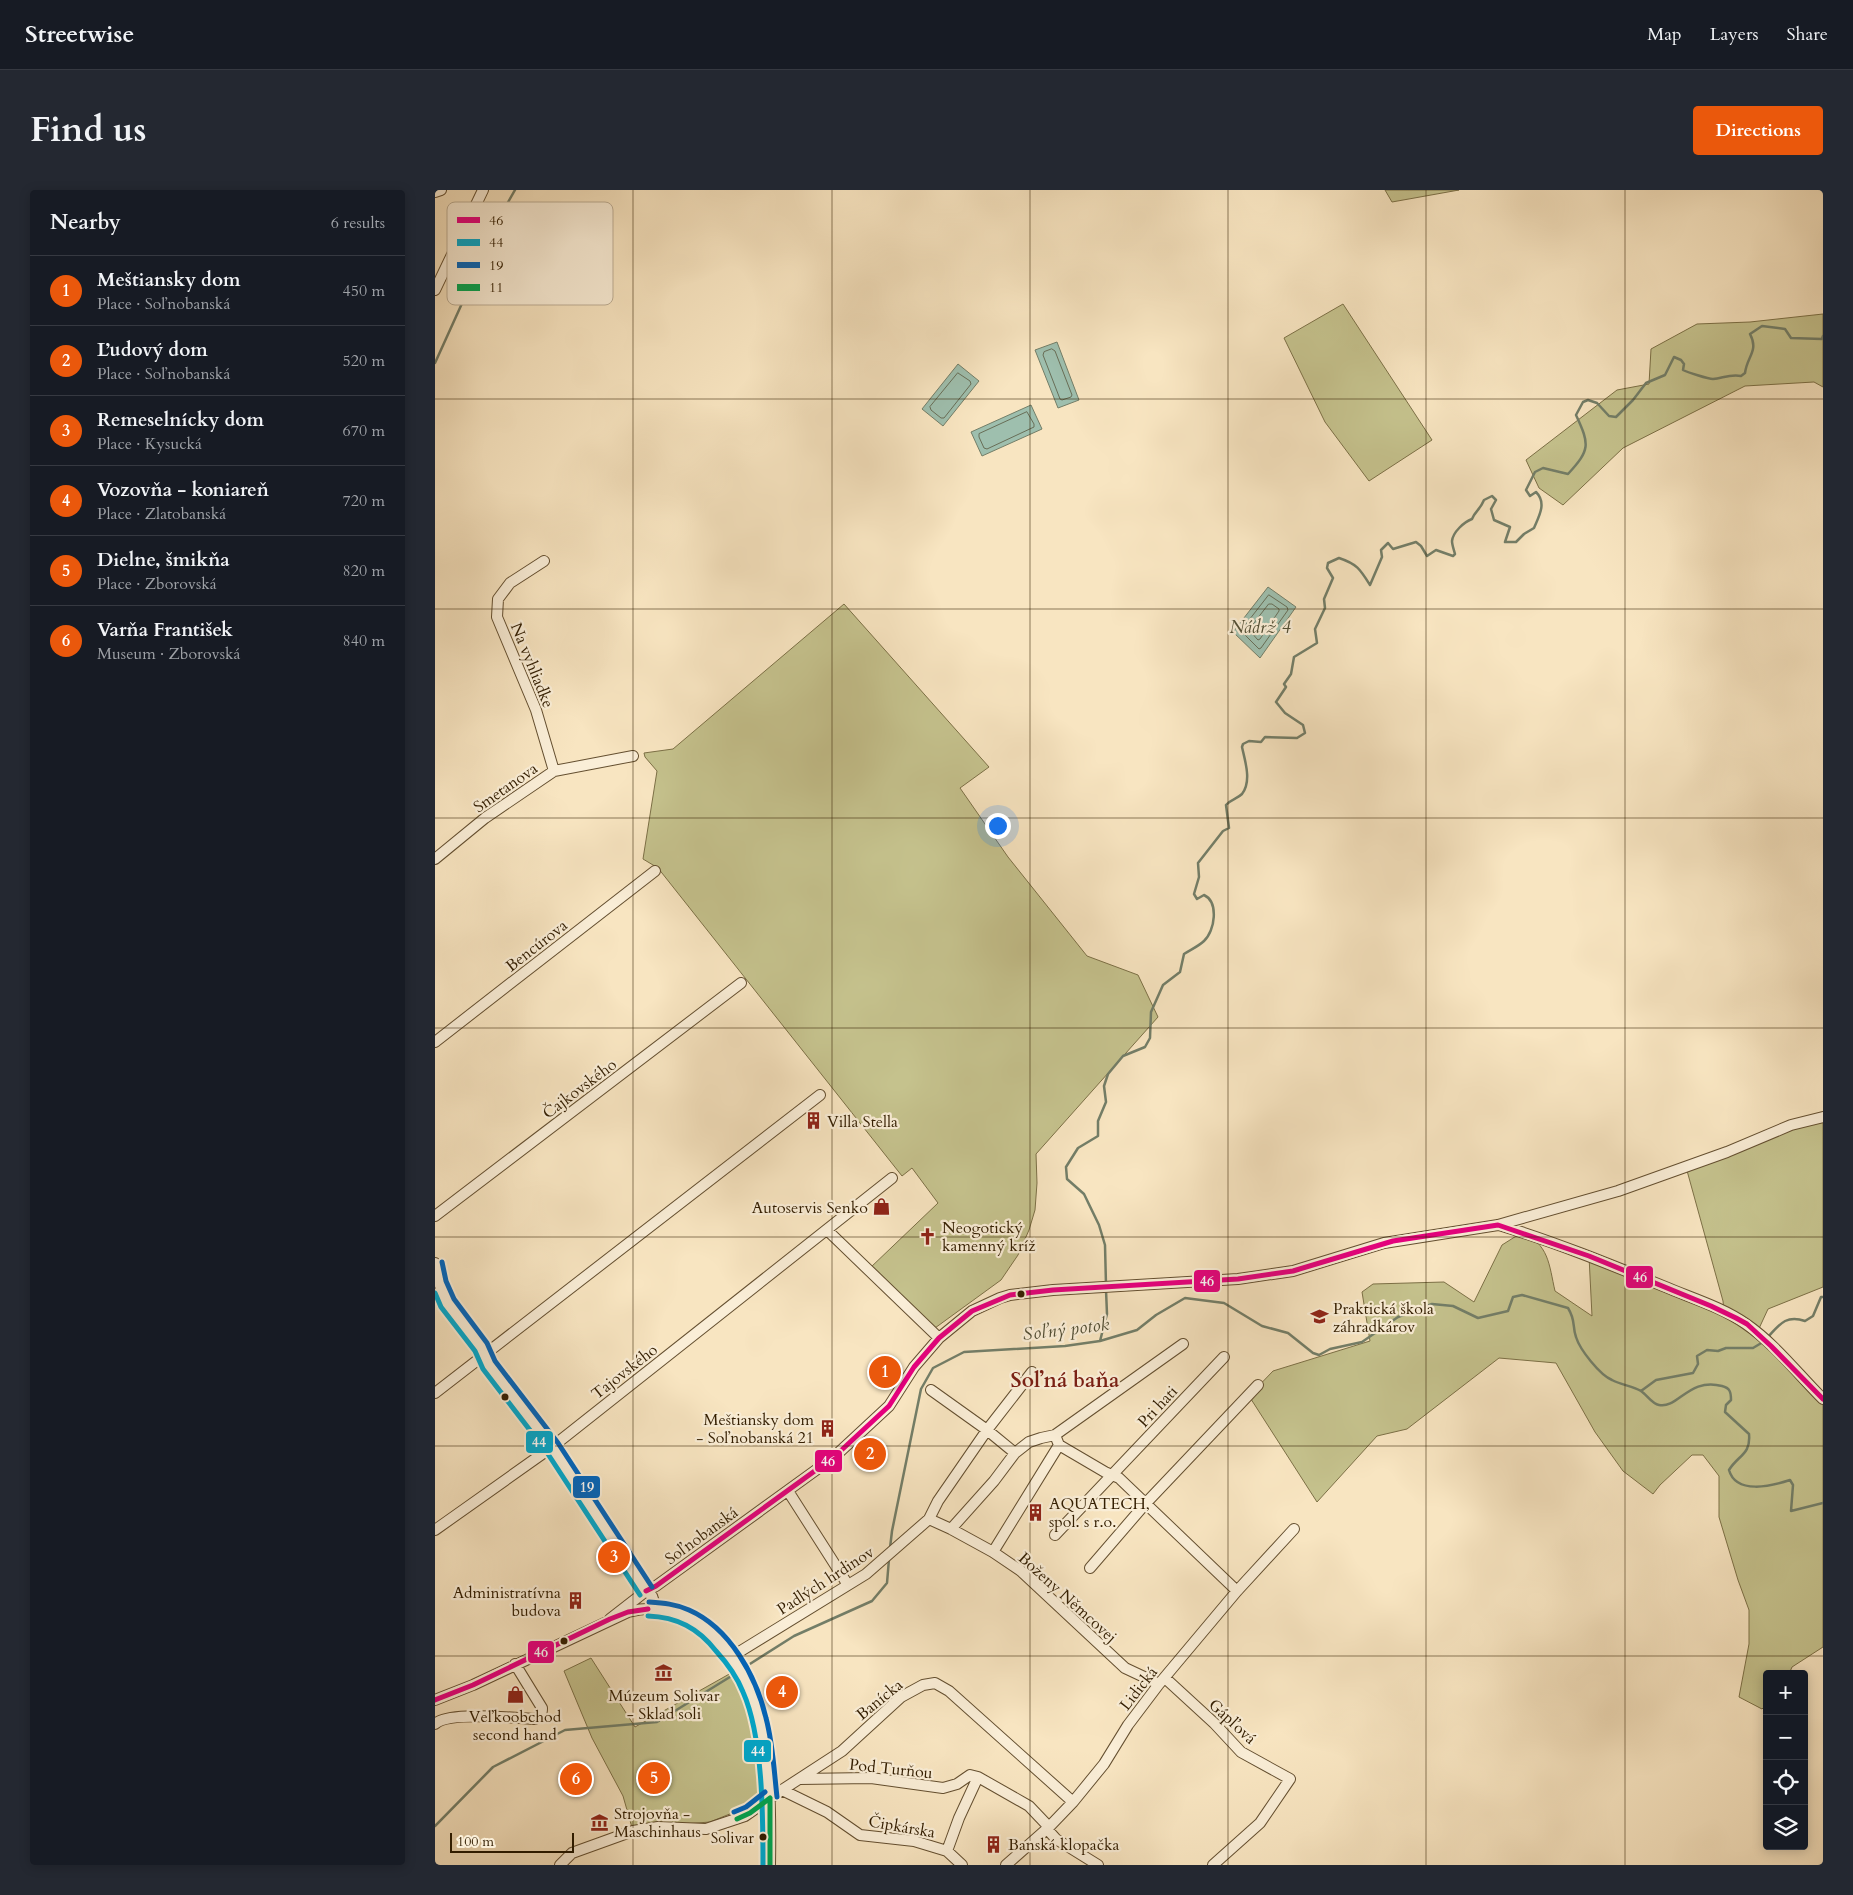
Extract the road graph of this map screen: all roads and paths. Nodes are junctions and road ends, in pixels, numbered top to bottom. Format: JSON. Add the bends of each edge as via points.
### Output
{"nodes":[{"id":1,"x":441,"y":190,"type":"edge"},
{"id":2,"x":483,"y":190,"type":"edge"},
{"id":3,"x":435,"y":192,"type":"edge"},
{"id":4,"x":477,"y":202,"type":"edge"},
{"id":5,"x":447,"y":265,"type":"edge"},
{"id":6,"x":435,"y":290,"type":"edge"},
{"id":7,"x":544,"y":561,"type":"dead end"},
{"id":8,"x":633,"y":756,"type":"dead end"},
{"id":9,"x":554,"y":772,"type":"junction"},
{"id":10,"x":435,"y":859,"type":"edge"},
{"id":11,"x":655,"y":871,"type":"dead end"},
{"id":12,"x":741,"y":983,"type":"dead end"},
{"id":13,"x":435,"y":1042,"type":"edge"},
{"id":14,"x":820,"y":1095,"type":"dead end"},
{"id":15,"x":1823,"y":1117,"type":"edge"},
{"id":16,"x":892,"y":1178,"type":"dead end"},
{"id":17,"x":435,"y":1216,"type":"edge"},
{"id":18,"x":1498,"y":1225,"type":"junction"},
{"id":19,"x":827,"y":1230,"type":"junction"},
{"id":20,"x":435,"y":1263,"type":"edge"},
{"id":21,"x":939,"y":1338,"type":"junction"},
{"id":22,"x":1183,"y":1344,"type":"dead end"},
{"id":23,"x":484,"y":1355,"type":"junction"},
{"id":24,"x":1224,"y":1357,"type":"dead end"},
{"id":25,"x":1032,"y":1372,"type":"dead end"},
{"id":26,"x":1258,"y":1385,"type":"dead end"},
{"id":27,"x":931,"y":1390,"type":"dead end"},
{"id":28,"x":435,"y":1393,"type":"edge"},
{"id":29,"x":1823,"y":1399,"type":"edge"},
{"id":30,"x":987,"y":1430,"type":"junction"},
{"id":31,"x":1055,"y":1435,"type":"junction"},
{"id":32,"x":1059,"y":1445,"type":"junction"},
{"id":33,"x":552,"y":1446,"type":"junction"},
{"id":34,"x":1015,"y":1453,"type":"junction"},
{"id":35,"x":1112,"y":1475,"type":"junction"},
{"id":36,"x":788,"y":1491,"type":"junction"},
{"id":37,"x":1146,"y":1503,"type":"junction"},
{"id":38,"x":929,"y":1520,"type":"junction"},
{"id":39,"x":951,"y":1529,"type":"junction"},
{"id":40,"x":1294,"y":1529,"type":"dead end"},
{"id":41,"x":435,"y":1530,"type":"edge"},
{"id":42,"x":1055,"y":1535,"type":"dead end"},
{"id":43,"x":993,"y":1552,"type":"junction"},
{"id":44,"x":1090,"y":1568,"type":"dead end"},
{"id":45,"x":848,"y":1585,"type":"junction"},
{"id":46,"x":646,"y":1591,"type":"junction"},
{"id":47,"x":1237,"y":1592,"type":"junction"},
{"id":48,"x":652,"y":1608,"type":"junction"},
{"id":49,"x":610,"y":1619,"type":"junction"},
{"id":50,"x":733,"y":1661,"type":"junction"},
{"id":51,"x":515,"y":1664,"type":"junction"},
{"id":52,"x":1162,"y":1681,"type":"junction"},
{"id":53,"x":435,"y":1700,"type":"edge"},
{"id":54,"x":435,"y":1724,"type":"edge"},
{"id":55,"x":978,"y":1777,"type":"junction"},
{"id":56,"x":798,"y":1778,"type":"junction"},
{"id":57,"x":782,"y":1790,"type":"junction"},
{"id":58,"x":770,"y":1798,"type":"junction"},
{"id":59,"x":1073,"y":1802,"type":"junction"},
{"id":60,"x":1048,"y":1828,"type":"junction"},
{"id":61,"x":947,"y":1851,"type":"junction"},
{"id":62,"x":560,"y":1865,"type":"edge"},
{"id":63,"x":770,"y":1865,"type":"edge"},
{"id":64,"x":962,"y":1865,"type":"edge"},
{"id":65,"x":1006,"y":1865,"type":"edge"},
{"id":66,"x":1098,"y":1865,"type":"edge"},
{"id":67,"x":1213,"y":1865,"type":"edge"}],
"edges":[{"from":1,"to":3,"type":"street"},
{"from":2,"to":4,"type":"street"},
{"from":5,"to":6,"type":"street"},
{"from":7,"to":9,"type":"street","name":"Na vyhliadke","via":[[510,583],[498,599],[497,617],[536,710]]},
{"from":8,"to":9,"type":"street","name":"Smetanova"},
{"from":9,"to":10,"type":"street","name":"Smetanova","via":[[485,818]]},
{"from":11,"to":13,"type":"street","name":"Bencúrova"},
{"from":12,"to":17,"type":"street","name":"Čajkovského"},
{"from":14,"to":23,"type":"street"},
{"from":15,"to":18,"type":"street","name":"Soľnobanská","via":[[1791,1125],[1618,1191]]},
{"from":16,"to":19,"type":"street","name":"Tajovského"},
{"from":18,"to":21,"type":"street","name":"Soľnobanská","via":[[1384,1243],[1293,1272],[1238,1280],[1010,1294],[972,1311]]},
{"from":18,"to":29,"type":"street","via":[[1589,1256],[1747,1324]]},
{"from":19,"to":21,"type":"street"},
{"from":19,"to":33,"type":"street","name":"Tajovského"},
{"from":20,"to":23,"type":"street","via":[[444,1298]]},
{"from":21,"to":36,"type":"street","name":"Soľnobanská","via":[[889,1406],[834,1457]]},
{"from":22,"to":31,"type":"street","name":"Pri hati"},
{"from":23,"to":28,"type":"street"},
{"from":23,"to":33,"type":"street","via":[[493,1372]]},
{"from":24,"to":35,"type":"street","name":"Pri hati"},
{"from":25,"to":30,"type":"street","name":"Padlých hrdinov"},
{"from":26,"to":37,"type":"street"},
{"from":27,"to":30,"type":"street"},
{"from":30,"to":34,"type":"street"},
{"from":30,"to":38,"type":"street","name":"Padlých hrdinov","via":[[938,1501]]},
{"from":31,"to":32,"type":"street"},
{"from":31,"to":34,"type":"street","name":"Pri hati","via":[[1029,1442]]},
{"from":32,"to":35,"type":"street"},
{"from":32,"to":43,"type":"street"},
{"from":33,"to":41,"type":"street","name":"Tajovského"},
{"from":33,"to":46,"type":"street"},
{"from":34,"to":39,"type":"street","name":"Pri hati"},
{"from":35,"to":37,"type":"street"},
{"from":35,"to":42,"type":"street","name":"Pri hati"},
{"from":36,"to":45,"type":"street"},
{"from":36,"to":46,"type":"street","name":"Soľnobanská"},
{"from":37,"to":44,"type":"street"},
{"from":37,"to":47,"type":"street"},
{"from":38,"to":39,"type":"street","name":"Boženy Němcovej"},
{"from":38,"to":45,"type":"street","name":"Padlých hrdinov","via":[[866,1574]]},
{"from":39,"to":43,"type":"street","name":"Boženy Němcovej"},
{"from":40,"to":47,"type":"street","name":"Lidická"},
{"from":43,"to":52,"type":"street","name":"Boženy Němcovej","via":[[1021,1571],[1125,1668]]},
{"from":45,"to":50,"type":"street","name":"Padlých hrdinov"},
{"from":46,"to":48,"type":"street","via":[[645,1599]]},
{"from":46,"to":49,"type":"street","name":"Soľnobanská"},
{"from":47,"to":52,"type":"street","name":"Lidická"},
{"from":48,"to":49,"type":"street"},
{"from":48,"to":50,"type":"street","via":[[671,1610],[695,1620],[707,1629]]},
{"from":49,"to":51,"type":"street"},
{"from":50,"to":58,"type":"street","via":[[747,1684],[761,1728]]},
{"from":51,"to":53,"type":"street"},
{"from":51,"to":54,"type":"street","via":[[542,1708],[535,1719],[454,1716]]},
{"from":52,"to":59,"type":"street","name":"Lidická"},
{"from":52,"to":67,"type":"street","name":"Gápľová","via":[[1214,1723],[1241,1752],[1289,1778],[1260,1823]]},
{"from":55,"to":56,"type":"street","name":"Pod Turňou","via":[[970,1774],[957,1784],[943,1788],[871,1778]]},
{"from":55,"to":60,"type":"street","via":[[1029,1806]]},
{"from":55,"to":61,"type":"street"},
{"from":56,"to":57,"type":"street","name":"Banícka"},
{"from":56,"to":59,"type":"street","name":"Banícka","via":[[842,1751],[901,1697],[923,1685],[935,1684],[949,1691]]},
{"from":57,"to":58,"type":"street","name":"Banícka"},
{"from":57,"to":61,"type":"street","name":"Čipkárska","via":[[827,1812],[861,1835],[914,1841]]},
{"from":58,"to":62,"type":"street","name":"Banícka","via":[[751,1813],[706,1829],[658,1827],[633,1831],[572,1853]]},
{"from":58,"to":63,"type":"street"},
{"from":59,"to":60,"type":"street","name":"Lidická"},
{"from":60,"to":65,"type":"street","name":"Lidická"},
{"from":60,"to":66,"type":"street","via":[[1055,1839]]},
{"from":61,"to":64,"type":"street","name":"Čipkárska"}]}
